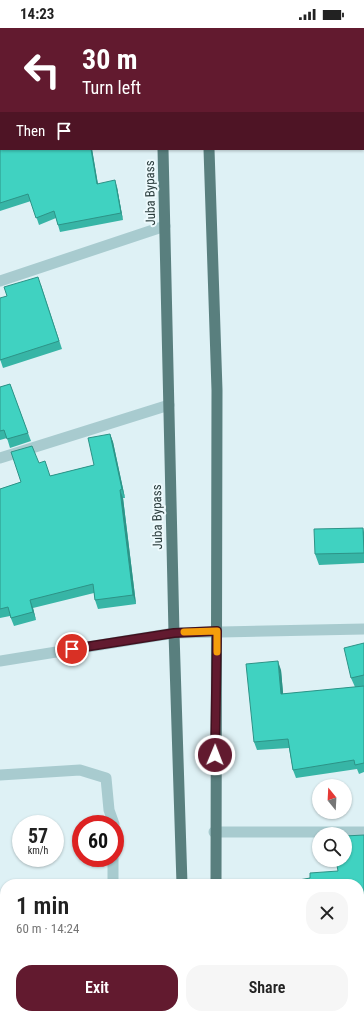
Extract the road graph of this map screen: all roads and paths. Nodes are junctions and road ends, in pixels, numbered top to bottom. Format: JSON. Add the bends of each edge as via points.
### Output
{"nodes":[{"id":1,"x":163,"y":150,"type":"edge"},
{"id":2,"x":209,"y":150,"type":"edge"},
{"id":3,"x":165,"y":226,"type":"junction"},
{"id":4,"x":0,"y":281,"type":"edge"},
{"id":5,"x":169,"y":406,"type":"junction"},
{"id":6,"x":0,"y":458,"type":"edge"},
{"id":7,"x":364,"y":628,"type":"edge"},
{"id":8,"x":217,"y":631,"type":"junction"},
{"id":9,"x":174,"y":633,"type":"junction"},
{"id":10,"x":0,"y":661,"type":"edge"},
{"id":11,"x":0,"y":775,"type":"edge"},
{"id":12,"x":111,"y":815,"type":"edge"},
{"id":13,"x":214,"y":832,"type":"junction"},
{"id":14,"x":364,"y":832,"type":"edge"},
{"id":15,"x":113,"y":867,"type":"edge"},
{"id":16,"x":113,"y":879,"type":"edge"},
{"id":17,"x":182,"y":879,"type":"edge"},
{"id":18,"x":216,"y":879,"type":"edge"}],
"edges":[{"from":1,"to":3,"type":"main road","name":"Juba Bypass"},
{"from":2,"to":8,"type":"main road","via":[[217,390]]},
{"from":3,"to":4,"type":"street"},
{"from":3,"to":5,"type":"main road","name":"Juba Bypass"},
{"from":5,"to":6,"type":"street"},
{"from":5,"to":9,"type":"main road","name":"Juba Bypass"},
{"from":7,"to":8,"type":"street"},
{"from":8,"to":9,"type":"street"},
{"from":8,"to":13,"type":"main road"},
{"from":9,"to":10,"type":"street"},
{"from":9,"to":17,"type":"main road","name":"Juba Bypass"},
{"from":11,"to":12,"type":"street","via":[[80,770],[106,778]]},
{"from":13,"to":14,"type":"street"},
{"from":13,"to":18,"type":"main road"},
{"from":15,"to":16,"type":"street"}]}
